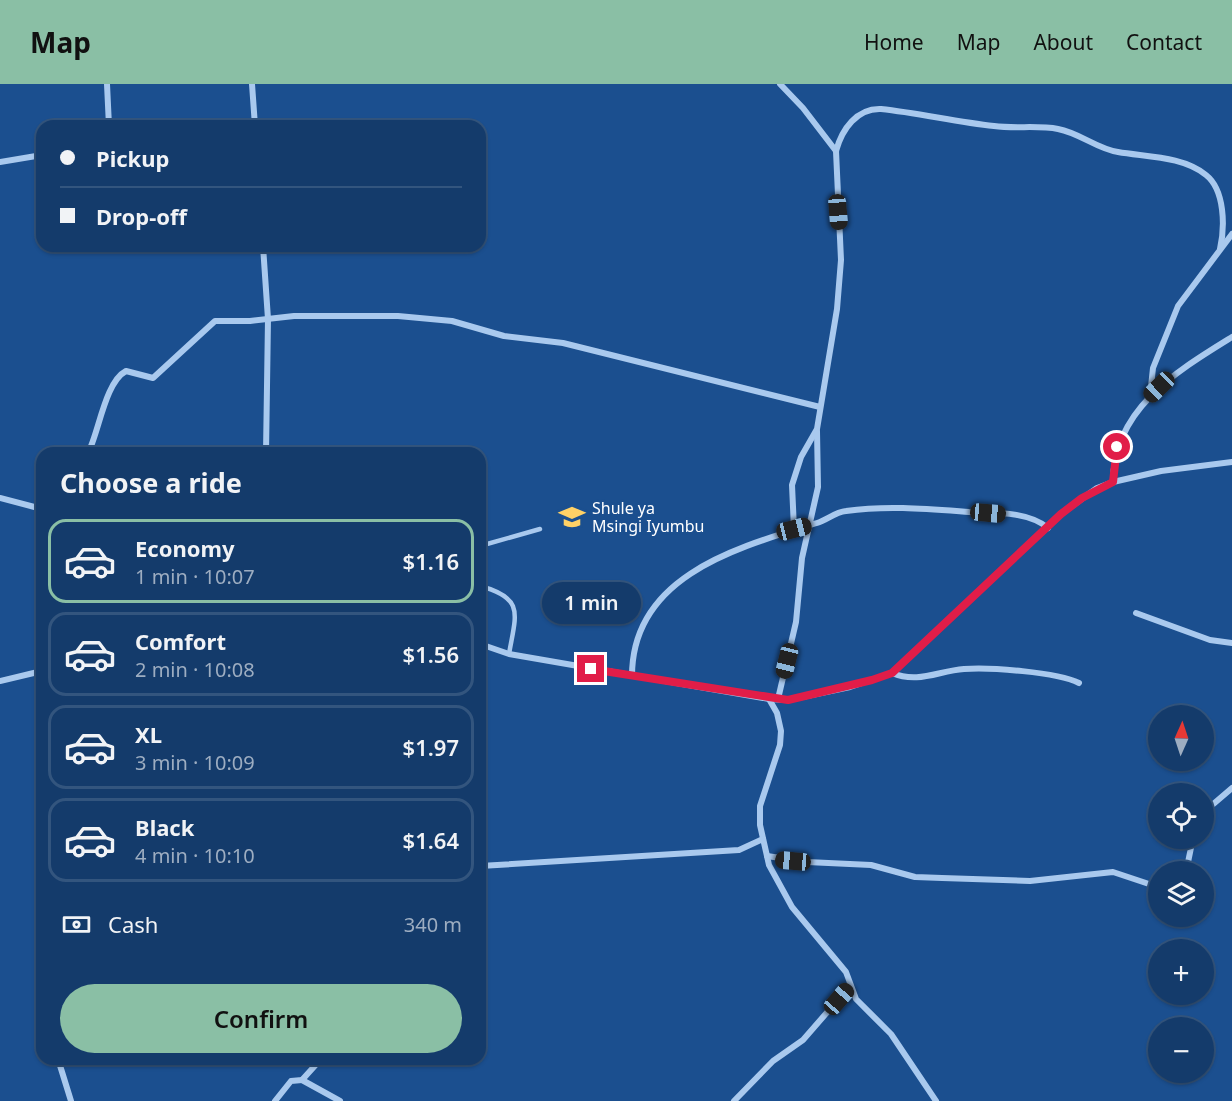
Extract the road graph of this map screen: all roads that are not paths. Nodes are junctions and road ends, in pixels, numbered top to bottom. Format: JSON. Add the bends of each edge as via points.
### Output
{"nodes":[{"id":1,"x":107,"y":84,"type":"edge"},
{"id":2,"x":252,"y":84,"type":"edge"},
{"id":3,"x":780,"y":84,"type":"edge"},
{"id":4,"x":109,"y":120,"type":"edge"},
{"id":5,"x":255,"y":120,"type":"edge"},
{"id":6,"x":836,"y":151,"type":"junction"},
{"id":7,"x":36,"y":156,"type":"edge"},
{"id":8,"x":0,"y":162,"type":"edge"},
{"id":9,"x":1232,"y":234,"type":"edge"},
{"id":10,"x":1220,"y":249,"type":"junction"},
{"id":11,"x":263,"y":252,"type":"edge"},
{"id":12,"x":268,"y":319,"type":"junction"},
{"id":13,"x":1232,"y":338,"type":"edge"},
{"id":14,"x":1150,"y":396,"type":"junction"},
{"id":15,"x":820,"y":407,"type":"junction"},
{"id":16,"x":817,"y":429,"type":"junction"},
{"id":17,"x":90,"y":447,"type":"edge"},
{"id":18,"x":266,"y":447,"type":"edge"},
{"id":19,"x":1232,"y":462,"type":"edge"},
{"id":20,"x":1113,"y":482,"type":"junction"},
{"id":21,"x":0,"y":498,"type":"edge"},
{"id":22,"x":36,"y":507,"type":"edge"},
{"id":23,"x":808,"y":525,"type":"junction"},
{"id":24,"x":1048,"y":528,"type":"junction"},
{"id":25,"x":540,"y":529,"type":"dead end"},
{"id":26,"x":794,"y":529,"type":"junction"},
{"id":27,"x":486,"y":544,"type":"edge"},
{"id":28,"x":486,"y":588,"type":"edge"},
{"id":29,"x":1136,"y":613,"type":"dead end"},
{"id":30,"x":1232,"y":643,"type":"edge"},
{"id":31,"x":486,"y":646,"type":"edge"},
{"id":32,"x":509,"y":654,"type":"junction"},
{"id":33,"x":36,"y":672,"type":"edge"},
{"id":34,"x":892,"y":673,"type":"junction"},
{"id":35,"x":632,"y":676,"type":"junction"},
{"id":36,"x":0,"y":681,"type":"edge"},
{"id":37,"x":1079,"y":683,"type":"dead end"},
{"id":38,"x":769,"y":699,"type":"junction"},
{"id":39,"x":778,"y":699,"type":"junction"},
{"id":40,"x":1232,"y":788,"type":"edge"},
{"id":41,"x":1214,"y":803,"type":"edge"},
{"id":42,"x":763,"y":838,"type":"junction"},
{"id":43,"x":767,"y":856,"type":"junction"},
{"id":44,"x":486,"y":866,"type":"edge"},
{"id":45,"x":1148,"y":884,"type":"edge"},
{"id":46,"x":850,"y":986,"type":"junction"},
{"id":47,"x":60,"y":1065,"type":"edge"},
{"id":48,"x":316,"y":1065,"type":"edge"},
{"id":49,"x":302,"y":1080,"type":"junction"},
{"id":50,"x":70,"y":1101,"type":"edge"},
{"id":51,"x":275,"y":1101,"type":"edge"},
{"id":52,"x":340,"y":1101,"type":"edge"},
{"id":53,"x":734,"y":1101,"type":"edge"},
{"id":54,"x":936,"y":1101,"type":"edge"}],
"edges":[{"from":1,"to":4,"type":"street"},
{"from":2,"to":5,"type":"street"},
{"from":3,"to":6,"type":"street"},
{"from":6,"to":10,"type":"street","via":[[852,120],[868,108],[996,127],[1071,132],[1113,151],[1157,157],[1204,173],[1212,181],[1221,206]]},
{"from":6,"to":15,"type":"street","via":[[841,268]]},
{"from":7,"to":8,"type":"street"},
{"from":9,"to":10,"type":"street"},
{"from":10,"to":14,"type":"street","via":[[1178,306],[1153,368]]},
{"from":11,"to":12,"type":"street"},
{"from":12,"to":15,"type":"street","via":[[398,316],[452,321],[495,334],[563,343]]},
{"from":12,"to":17,"type":"street","via":[[215,321],[153,378],[124,371]]},
{"from":12,"to":18,"type":"street"},
{"from":13,"to":14,"type":"street","via":[[1183,367]]},
{"from":14,"to":20,"type":"street","via":[[1119,439]]},
{"from":15,"to":16,"type":"street"},
{"from":16,"to":23,"type":"street","via":[[818,487]]},
{"from":16,"to":26,"type":"street","via":[[801,457],[792,485]]},
{"from":19,"to":20,"type":"street"},
{"from":20,"to":24,"type":"street","via":[[1082,498]]},
{"from":21,"to":22,"type":"street"},
{"from":23,"to":24,"type":"street","via":[[844,511],[911,508],[1032,518]]},
{"from":23,"to":26,"type":"street"},
{"from":23,"to":39,"type":"street","via":[[796,622]]},
{"from":24,"to":34,"type":"street"},
{"from":25,"to":27,"type":"lane"},
{"from":26,"to":35,"type":"street","via":[[719,557],[673,584],[644,622]]},
{"from":28,"to":32,"type":"lane","via":[[503,593],[513,604],[515,622]]},
{"from":29,"to":30,"type":"street","via":[[1201,637]]},
{"from":31,"to":32,"type":"street"},
{"from":32,"to":35,"type":"street"},
{"from":33,"to":36,"type":"street"},
{"from":34,"to":37,"type":"street","via":[[912,679],[963,669],[1003,670]]},
{"from":34,"to":39,"type":"street","via":[[850,687]]},
{"from":35,"to":38,"type":"street"},
{"from":38,"to":39,"type":"street"},
{"from":38,"to":42,"type":"street","via":[[781,731],[760,806]]},
{"from":40,"to":41,"type":"street"},
{"from":42,"to":43,"type":"street"},
{"from":42,"to":44,"type":"street","via":[[739,850]]},
{"from":43,"to":45,"type":"street","via":[[871,865],[915,877],[1030,880],[1113,872]]},
{"from":43,"to":46,"type":"street","via":[[792,907],[841,965]]},
{"from":46,"to":53,"type":"street","via":[[803,1040],[773,1061]]},
{"from":46,"to":54,"type":"street","via":[[859,1003],[891,1034]]},
{"from":47,"to":50,"type":"street"},
{"from":48,"to":49,"type":"street"},
{"from":49,"to":51,"type":"street","via":[[291,1081]]},
{"from":49,"to":52,"type":"street"}]}
